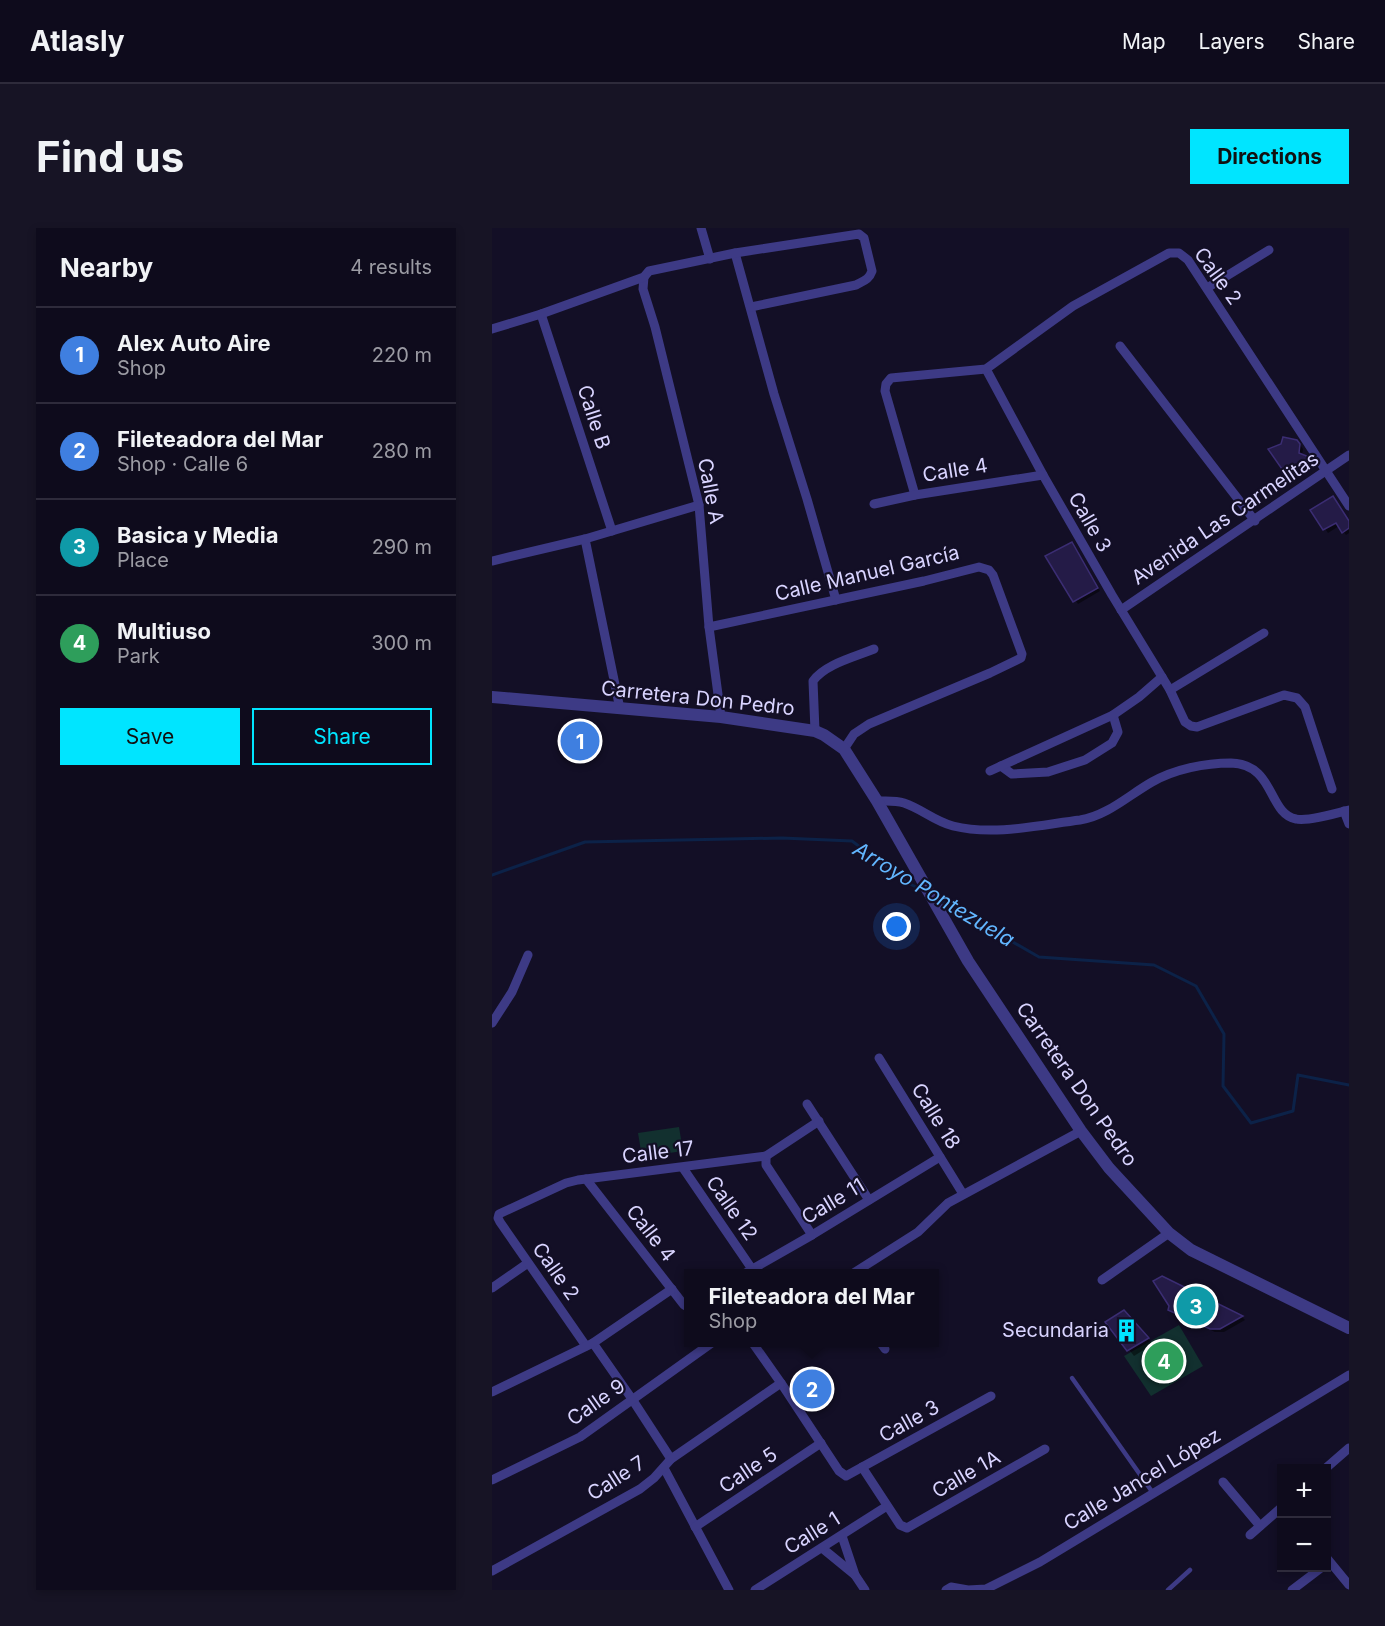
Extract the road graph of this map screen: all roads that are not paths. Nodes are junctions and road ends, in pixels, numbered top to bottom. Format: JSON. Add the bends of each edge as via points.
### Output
{"nodes":[{"id":1,"x":701,"y":228,"type":"edge"},
{"id":2,"x":1269,"y":250,"type":"dead end"},
{"id":3,"x":735,"y":253,"type":"junction"},
{"id":4,"x":710,"y":259,"type":"junction"},
{"id":5,"x":644,"y":277,"type":"junction"},
{"id":6,"x":1207,"y":288,"type":"junction"},
{"id":7,"x":751,"y":307,"type":"junction"},
{"id":8,"x":541,"y":314,"type":"junction"},
{"id":9,"x":492,"y":329,"type":"edge"},
{"id":10,"x":1120,"y":346,"type":"dead end"},
{"id":11,"x":986,"y":369,"type":"junction"},
{"id":12,"x":1349,"y":455,"type":"edge"},
{"id":13,"x":1326,"y":471,"type":"junction"},
{"id":14,"x":1043,"y":475,"type":"junction"},
{"id":15,"x":915,"y":495,"type":"junction"},
{"id":16,"x":874,"y":504,"type":"dead end"},
{"id":17,"x":699,"y":505,"type":"junction"},
{"id":18,"x":1349,"y":506,"type":"edge"},
{"id":19,"x":1255,"y":521,"type":"junction"},
{"id":20,"x":612,"y":531,"type":"junction"},
{"id":21,"x":585,"y":539,"type":"junction"},
{"id":22,"x":492,"y":561,"type":"edge"},
{"id":23,"x":836,"y":600,"type":"junction"},
{"id":24,"x":1121,"y":610,"type":"junction"},
{"id":25,"x":709,"y":627,"type":"junction"},
{"id":26,"x":1264,"y":633,"type":"dead end"},
{"id":27,"x":874,"y":649,"type":"dead end"},
{"id":28,"x":1161,"y":677,"type":"junction"},
{"id":29,"x":1170,"y":690,"type":"junction"},
{"id":30,"x":492,"y":697,"type":"edge"},
{"id":31,"x":620,"y":709,"type":"junction"},
{"id":32,"x":1113,"y":715,"type":"junction"},
{"id":33,"x":722,"y":717,"type":"junction"},
{"id":34,"x":815,"y":731,"type":"junction"},
{"id":35,"x":844,"y":749,"type":"junction"},
{"id":36,"x":1001,"y":766,"type":"junction"},
{"id":37,"x":990,"y":771,"type":"dead end"},
{"id":38,"x":1332,"y":789,"type":"dead end"},
{"id":39,"x":877,"y":801,"type":"junction"},
{"id":40,"x":1346,"y":811,"type":"edge"},
{"id":41,"x":1349,"y":824,"type":"edge"},
{"id":42,"x":528,"y":955,"type":"dead end"},
{"id":43,"x":492,"y":1023,"type":"edge"},
{"id":44,"x":879,"y":1058,"type":"dead end"},
{"id":45,"x":807,"y":1104,"type":"dead end"},
{"id":46,"x":819,"y":1121,"type":"junction"},
{"id":47,"x":1081,"y":1131,"type":"junction"},
{"id":48,"x":766,"y":1156,"type":"junction"},
{"id":49,"x":940,"y":1157,"type":"junction"},
{"id":50,"x":683,"y":1168,"type":"junction"},
{"id":51,"x":586,"y":1179,"type":"junction"},
{"id":52,"x":963,"y":1194,"type":"junction"},
{"id":53,"x":869,"y":1200,"type":"junction"},
{"id":54,"x":498,"y":1216,"type":"joint"},
{"id":55,"x":1169,"y":1233,"type":"junction"},
{"id":56,"x":812,"y":1235,"type":"junction"},
{"id":57,"x":528,"y":1263,"type":"junction"},
{"id":58,"x":747,"y":1269,"type":"edge"},
{"id":59,"x":752,"y":1269,"type":"edge"},
{"id":60,"x":860,"y":1269,"type":"edge"},
{"id":61,"x":1102,"y":1280,"type":"dead end"},
{"id":62,"x":492,"y":1288,"type":"edge"},
{"id":63,"x":672,"y":1289,"type":"junction"},
{"id":64,"x":684,"y":1305,"type":"edge"},
{"id":65,"x":1349,"y":1328,"type":"edge"},
{"id":66,"x":590,"y":1345,"type":"junction"},
{"id":67,"x":706,"y":1347,"type":"edge"},
{"id":68,"x":756,"y":1347,"type":"edge"},
{"id":69,"x":1349,"y":1375,"type":"edge"},
{"id":70,"x":1072,"y":1378,"type":"dead end"},
{"id":71,"x":781,"y":1383,"type":"junction"},
{"id":72,"x":492,"y":1392,"type":"edge"},
{"id":73,"x":991,"y":1395,"type":"dead end"},
{"id":74,"x":632,"y":1399,"type":"junction"},
{"id":75,"x":821,"y":1443,"type":"junction"},
{"id":76,"x":1349,"y":1448,"type":"edge"},
{"id":77,"x":1045,"y":1449,"type":"dead end"},
{"id":78,"x":671,"y":1459,"type":"junction"},
{"id":79,"x":1331,"y":1464,"type":"edge"},
{"id":80,"x":862,"y":1467,"type":"junction"},
{"id":81,"x":664,"y":1468,"type":"junction"},
{"id":82,"x":492,"y":1480,"type":"edge"},
{"id":83,"x":1223,"y":1482,"type":"dead end"},
{"id":84,"x":1153,"y":1493,"type":"junction"},
{"id":85,"x":887,"y":1506,"type":"junction"},
{"id":86,"x":1277,"y":1511,"type":"edge"},
{"id":87,"x":1260,"y":1526,"type":"junction"},
{"id":88,"x":695,"y":1527,"type":"junction"},
{"id":89,"x":1250,"y":1535,"type":"dead end"},
{"id":90,"x":842,"y":1536,"type":"junction"},
{"id":91,"x":822,"y":1548,"type":"junction"},
{"id":92,"x":1331,"y":1564,"type":"edge"},
{"id":93,"x":1190,"y":1570,"type":"dead end"},
{"id":94,"x":492,"y":1571,"type":"edge"},
{"id":95,"x":1316,"y":1572,"type":"edge"},
{"id":96,"x":855,"y":1575,"type":"junction"},
{"id":97,"x":1349,"y":1585,"type":"edge"},
{"id":98,"x":729,"y":1590,"type":"edge"},
{"id":99,"x":755,"y":1590,"type":"edge"},
{"id":100,"x":865,"y":1590,"type":"edge"},
{"id":101,"x":946,"y":1590,"type":"edge"},
{"id":102,"x":1168,"y":1590,"type":"edge"},
{"id":103,"x":1292,"y":1590,"type":"edge"}],
"edges":[{"from":1,"to":4,"type":"street"},
{"from":2,"to":6,"type":"street"},
{"from":3,"to":4,"type":"street"},
{"from":3,"to":7,"type":"street"},
{"from":3,"to":7,"type":"street","via":[[859,234],[864,238],[872,271],[866,280]]},
{"from":4,"to":5,"type":"street","via":[[649,271]]},
{"from":5,"to":8,"type":"street"},
{"from":5,"to":17,"type":"street","name":"Calle A","via":[[643,289]]},
{"from":6,"to":11,"type":"street","name":"Calle 2","via":[[1188,260],[1179,253],[1169,253],[1073,306]]},
{"from":6,"to":13,"type":"street","name":"Calle 2"},
{"from":7,"to":23,"type":"street"},
{"from":8,"to":9,"type":"street"},
{"from":8,"to":20,"type":"street","name":"Calle B"},
{"from":10,"to":19,"type":"street"},
{"from":11,"to":14,"type":"street","name":"Calle 3"},
{"from":11,"to":15,"type":"street","via":[[891,378],[886,384]]},
{"from":12,"to":13,"type":"street","name":"Avenida Las Carmelitas"},
{"from":13,"to":18,"type":"street","name":"Calle 2"},
{"from":13,"to":19,"type":"street","name":"Avenida Las Carmelitas"},
{"from":14,"to":15,"type":"street","name":"Calle 4"},
{"from":14,"to":24,"type":"street","name":"Calle 3"},
{"from":15,"to":16,"type":"street","name":"Calle 4"},
{"from":17,"to":20,"type":"street"},
{"from":17,"to":25,"type":"street","name":"Calle A"},
{"from":19,"to":24,"type":"street","name":"Avenida Las Carmelitas"},
{"from":20,"to":21,"type":"street"},
{"from":21,"to":22,"type":"street"},
{"from":21,"to":31,"type":"street"},
{"from":23,"to":25,"type":"street","name":"Calle Manuel García"},
{"from":23,"to":35,"type":"street","name":"Calle Manuel García","via":[[984,567],[993,575],[1022,654],[990,673],[869,724],[854,734]]},
{"from":24,"to":28,"type":"street","name":"Calle 3"},
{"from":25,"to":33,"type":"street","name":"Calle A"},
{"from":26,"to":29,"type":"street"},
{"from":27,"to":34,"type":"street","via":[[817,675],[813,681]]},
{"from":28,"to":29,"type":"street","name":"Calle 3"},
{"from":28,"to":32,"type":"street"},
{"from":29,"to":38,"type":"street","name":"Calle 3","via":[[1185,722],[1197,727],[1284,695],[1297,698],[1305,707]]},
{"from":30,"to":31,"type":"street","name":"Carretera Don Pedro"},
{"from":31,"to":33,"type":"street","name":"Carretera Don Pedro"},
{"from":32,"to":36,"type":"street"},
{"from":32,"to":36,"type":"street","via":[[1118,732],[1112,743],[1085,760],[1048,772],[1012,774]]},
{"from":33,"to":34,"type":"street","name":"Carretera Don Pedro"},
{"from":34,"to":35,"type":"street","name":"Carretera Don Pedro"},
{"from":35,"to":39,"type":"street","name":"Carretera Don Pedro"},
{"from":36,"to":37,"type":"street"},
{"from":39,"to":40,"type":"street","via":[[905,803],[935,821],[956,827],[995,830],[1084,819],[1117,806],[1154,781],[1189,768],[1241,764],[1266,782],[1288,817],[1298,820]]},
{"from":39,"to":47,"type":"street","name":"Carretera Don Pedro","via":[[968,961]]},
{"from":40,"to":41,"type":"street"},
{"from":42,"to":43,"type":"street","via":[[512,992]]},
{"from":44,"to":49,"type":"street","name":"Calle 18"},
{"from":45,"to":46,"type":"street"},
{"from":46,"to":48,"type":"street","name":"Calle 17"},
{"from":46,"to":53,"type":"street"},
{"from":47,"to":52,"type":"street"},
{"from":47,"to":55,"type":"street","name":"Carretera Don Pedro"},
{"from":48,"to":50,"type":"street","name":"Calle 17"},
{"from":48,"to":56,"type":"street","via":[[766,1165]]},
{"from":49,"to":52,"type":"street","name":"Calle 18"},
{"from":49,"to":53,"type":"street","name":"Calle 11"},
{"from":50,"to":51,"type":"street","name":"Calle 17"},
{"from":50,"to":58,"type":"street","name":"Calle 12"},
{"from":51,"to":54,"type":"street","name":"Calle 17","via":[[566,1183]]},
{"from":51,"to":63,"type":"street","name":"Calle 4"},
{"from":52,"to":60,"type":"street","via":[[918,1232]]},
{"from":53,"to":56,"type":"street","name":"Calle 11"},
{"from":54,"to":57,"type":"street","name":"Calle 2"},
{"from":55,"to":61,"type":"street"},
{"from":55,"to":65,"type":"street","name":"Carretera Don Pedro","via":[[1215,1263]]},
{"from":56,"to":59,"type":"street","name":"Calle 11"},
{"from":57,"to":62,"type":"street"},
{"from":57,"to":66,"type":"street","name":"Calle 2"},
{"from":63,"to":64,"type":"street","name":"Calle 4"},
{"from":63,"to":66,"type":"street"},
{"from":66,"to":72,"type":"street"},
{"from":66,"to":74,"type":"street","name":"Calle 2"},
{"from":67,"to":74,"type":"street","name":"Calle 9"},
{"from":68,"to":71,"type":"street"},
{"from":69,"to":84,"type":"street","name":"Calle Jancel López"},
{"from":70,"to":84,"type":"lane"},
{"from":71,"to":75,"type":"street"},
{"from":71,"to":78,"type":"street","name":"Calle 7"},
{"from":73,"to":80,"type":"street","name":"Calle 3"},
{"from":74,"to":78,"type":"street","name":"Calle 2"},
{"from":74,"to":82,"type":"street","name":"Calle 9","via":[[579,1437]]},
{"from":75,"to":80,"type":"street","name":"Calle 3","via":[[843,1475]]},
{"from":75,"to":88,"type":"street","name":"Calle 5"},
{"from":76,"to":79,"type":"street"},
{"from":77,"to":85,"type":"street","name":"Calle 1A","via":[[905,1528]]},
{"from":78,"to":81,"type":"street","name":"Calle 7"},
{"from":80,"to":85,"type":"street"},
{"from":81,"to":88,"type":"street"},
{"from":81,"to":94,"type":"street","name":"Calle 7","via":[[640,1489]]},
{"from":83,"to":87,"type":"street"},
{"from":84,"to":101,"type":"street","name":"Calle Jancel López","via":[[1040,1562],[986,1588]]},
{"from":85,"to":90,"type":"street","name":"Calle 1"},
{"from":86,"to":87,"type":"street"},
{"from":87,"to":89,"type":"street"},
{"from":88,"to":98,"type":"street"},
{"from":90,"to":91,"type":"street","name":"Calle 1"},
{"from":90,"to":96,"type":"street"},
{"from":91,"to":96,"type":"street"},
{"from":91,"to":99,"type":"street","name":"Calle 1"},
{"from":92,"to":97,"type":"street"},
{"from":93,"to":102,"type":"lane"},
{"from":95,"to":103,"type":"street"},
{"from":96,"to":100,"type":"street"}]}
